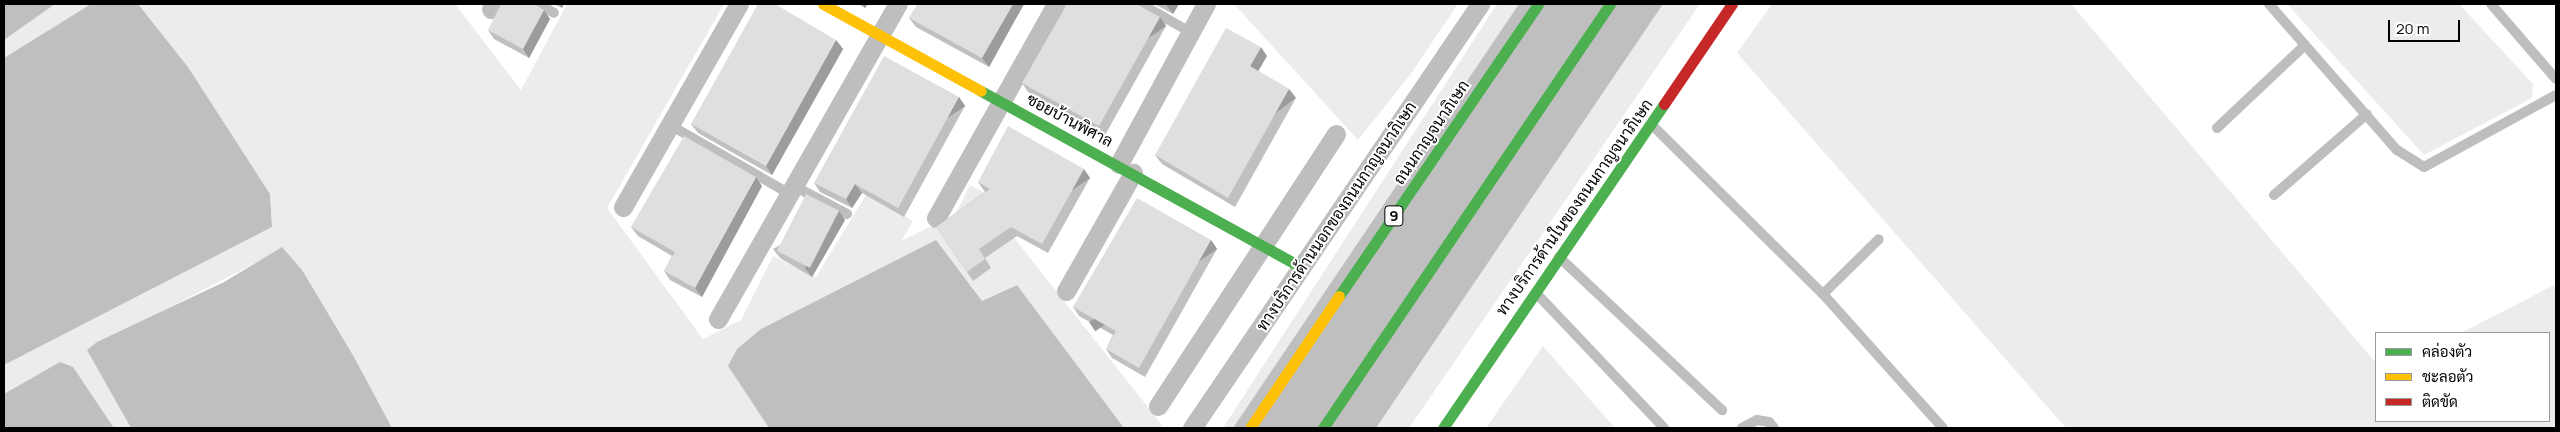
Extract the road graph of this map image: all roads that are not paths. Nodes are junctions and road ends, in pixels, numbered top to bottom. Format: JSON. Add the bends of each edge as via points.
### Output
{"nodes":[{"id":1,"x":538,"y":4,"type":"edge"},
{"id":2,"x":739,"y":4,"type":"edge"},
{"id":3,"x":823,"y":4,"type":"edge"},
{"id":4,"x":898,"y":4,"type":"edge"},
{"id":5,"x":1056,"y":4,"type":"edge"},
{"id":6,"x":1141,"y":4,"type":"edge"},
{"id":7,"x":1206,"y":4,"type":"edge"},
{"id":8,"x":1480,"y":4,"type":"edge"},
{"id":9,"x":1538,"y":4,"type":"edge"},
{"id":10,"x":1610,"y":4,"type":"edge"},
{"id":11,"x":1732,"y":4,"type":"edge"},
{"id":12,"x":2269,"y":4,"type":"edge"},
{"id":13,"x":2491,"y":4,"type":"edge"},
{"id":14,"x":554,"y":13,"type":"dead end"},
{"id":15,"x":1190,"y":32,"type":"junction"},
{"id":16,"x":880,"y":36,"type":"junction"},
{"id":17,"x":2305,"y":45,"type":"junction"},
{"id":18,"x":2556,"y":78,"type":"edge"},
{"id":19,"x":2556,"y":94,"type":"edge"},
{"id":20,"x":1001,"y":101,"type":"junction"},
{"id":21,"x":2367,"y":114,"type":"junction"},
{"id":22,"x":1651,"y":124,"type":"junction"},
{"id":23,"x":670,"y":126,"type":"junction"},
{"id":24,"x":2217,"y":128,"type":"dead end"},
{"id":25,"x":1336,"y":134,"type":"dead end"},
{"id":26,"x":1126,"y":168,"type":"junction"},
{"id":27,"x":792,"y":190,"type":"junction"},
{"id":28,"x":2274,"y":195,"type":"dead end"},
{"id":29,"x":623,"y":207,"type":"dead end"},
{"id":30,"x":847,"y":214,"type":"dead end"},
{"id":31,"x":936,"y":218,"type":"dead end"},
{"id":32,"x":1879,"y":239,"type":"dead end"},
{"id":33,"x":1264,"y":247,"type":"junction"},
{"id":34,"x":1558,"y":257,"type":"junction"},
{"id":35,"x":1301,"y":267,"type":"junction"},
{"id":36,"x":1066,"y":291,"type":"dead end"},
{"id":37,"x":1535,"y":292,"type":"junction"},
{"id":38,"x":1822,"y":294,"type":"junction"},
{"id":39,"x":718,"y":319,"type":"dead end"},
{"id":40,"x":1158,"y":406,"type":"dead end"},
{"id":41,"x":1722,"y":410,"type":"dead end"},
{"id":42,"x":1192,"y":428,"type":"edge"},
{"id":43,"x":1250,"y":428,"type":"edge"},
{"id":44,"x":1323,"y":428,"type":"edge"},
{"id":45,"x":1443,"y":428,"type":"edge"},
{"id":46,"x":1664,"y":428,"type":"edge"},
{"id":47,"x":1742,"y":428,"type":"edge"},
{"id":48,"x":1774,"y":428,"type":"edge"},
{"id":49,"x":1943,"y":428,"type":"edge"}],
"edges":[{"from":1,"to":14,"type":"lane"},
{"from":2,"to":23,"type":"street"},
{"from":3,"to":16,"type":"main road","name":"ซอยบ้านพิศาล"},
{"from":4,"to":16,"type":"street"},
{"from":5,"to":20,"type":"street"},
{"from":6,"to":15,"type":"lane"},
{"from":7,"to":15,"type":"street"},
{"from":8,"to":35,"type":"street","name":"ทางบริการด้านนอกของถนนกาญจนาภิเษก"},
{"from":9,"to":43,"type":"main road","name":"ถนนกาญจนาภิเษก","number":"9"},
{"from":10,"to":44,"type":"main road"},
{"from":11,"to":22,"type":"main road","name":"ทางบริการด้านในของถนนกาญจนาภิเษก"},
{"from":12,"to":17,"type":"lane"},
{"from":13,"to":18,"type":"lane"},
{"from":15,"to":26,"type":"street"},
{"from":16,"to":20,"type":"main road","name":"ซอยบ้านพิศาล"},
{"from":16,"to":27,"type":"street"},
{"from":17,"to":21,"type":"lane"},
{"from":17,"to":24,"type":"lane"},
{"from":19,"to":21,"type":"lane","via":[[2424,167],[2397,150]]},
{"from":20,"to":26,"type":"main road","name":"ซอยบ้านพิศาล"},
{"from":20,"to":31,"type":"street"},
{"from":21,"to":28,"type":"lane"},
{"from":22,"to":34,"type":"main road","name":"ทางบริการด้านในของถนนกาญจนาภิเษก"},
{"from":22,"to":38,"type":"lane"},
{"from":23,"to":27,"type":"lane"},
{"from":23,"to":29,"type":"street"},
{"from":25,"to":33,"type":"street"},
{"from":26,"to":33,"type":"main road","name":"ซอยบ้านพิศาล"},
{"from":26,"to":36,"type":"street"},
{"from":27,"to":30,"type":"lane"},
{"from":27,"to":39,"type":"street"},
{"from":32,"to":38,"type":"lane"},
{"from":33,"to":35,"type":"main road","name":"ซอยบ้านพิศาล"},
{"from":33,"to":40,"type":"street"},
{"from":34,"to":37,"type":"main road","name":"ทางบริการด้านในของถนนกาญจนาภิเษก"},
{"from":34,"to":41,"type":"lane"},
{"from":35,"to":42,"type":"street","name":"ทางบริการด้านนอกของถนนกาญจนาภิเษก"},
{"from":37,"to":45,"type":"main road","name":"ทางบริการด้านในของถนนกาญจนาภิเษก"},
{"from":37,"to":46,"type":"lane"},
{"from":38,"to":49,"type":"lane"},
{"from":47,"to":48,"type":"lane","via":[[1757,420],[1769,422]]}]}
